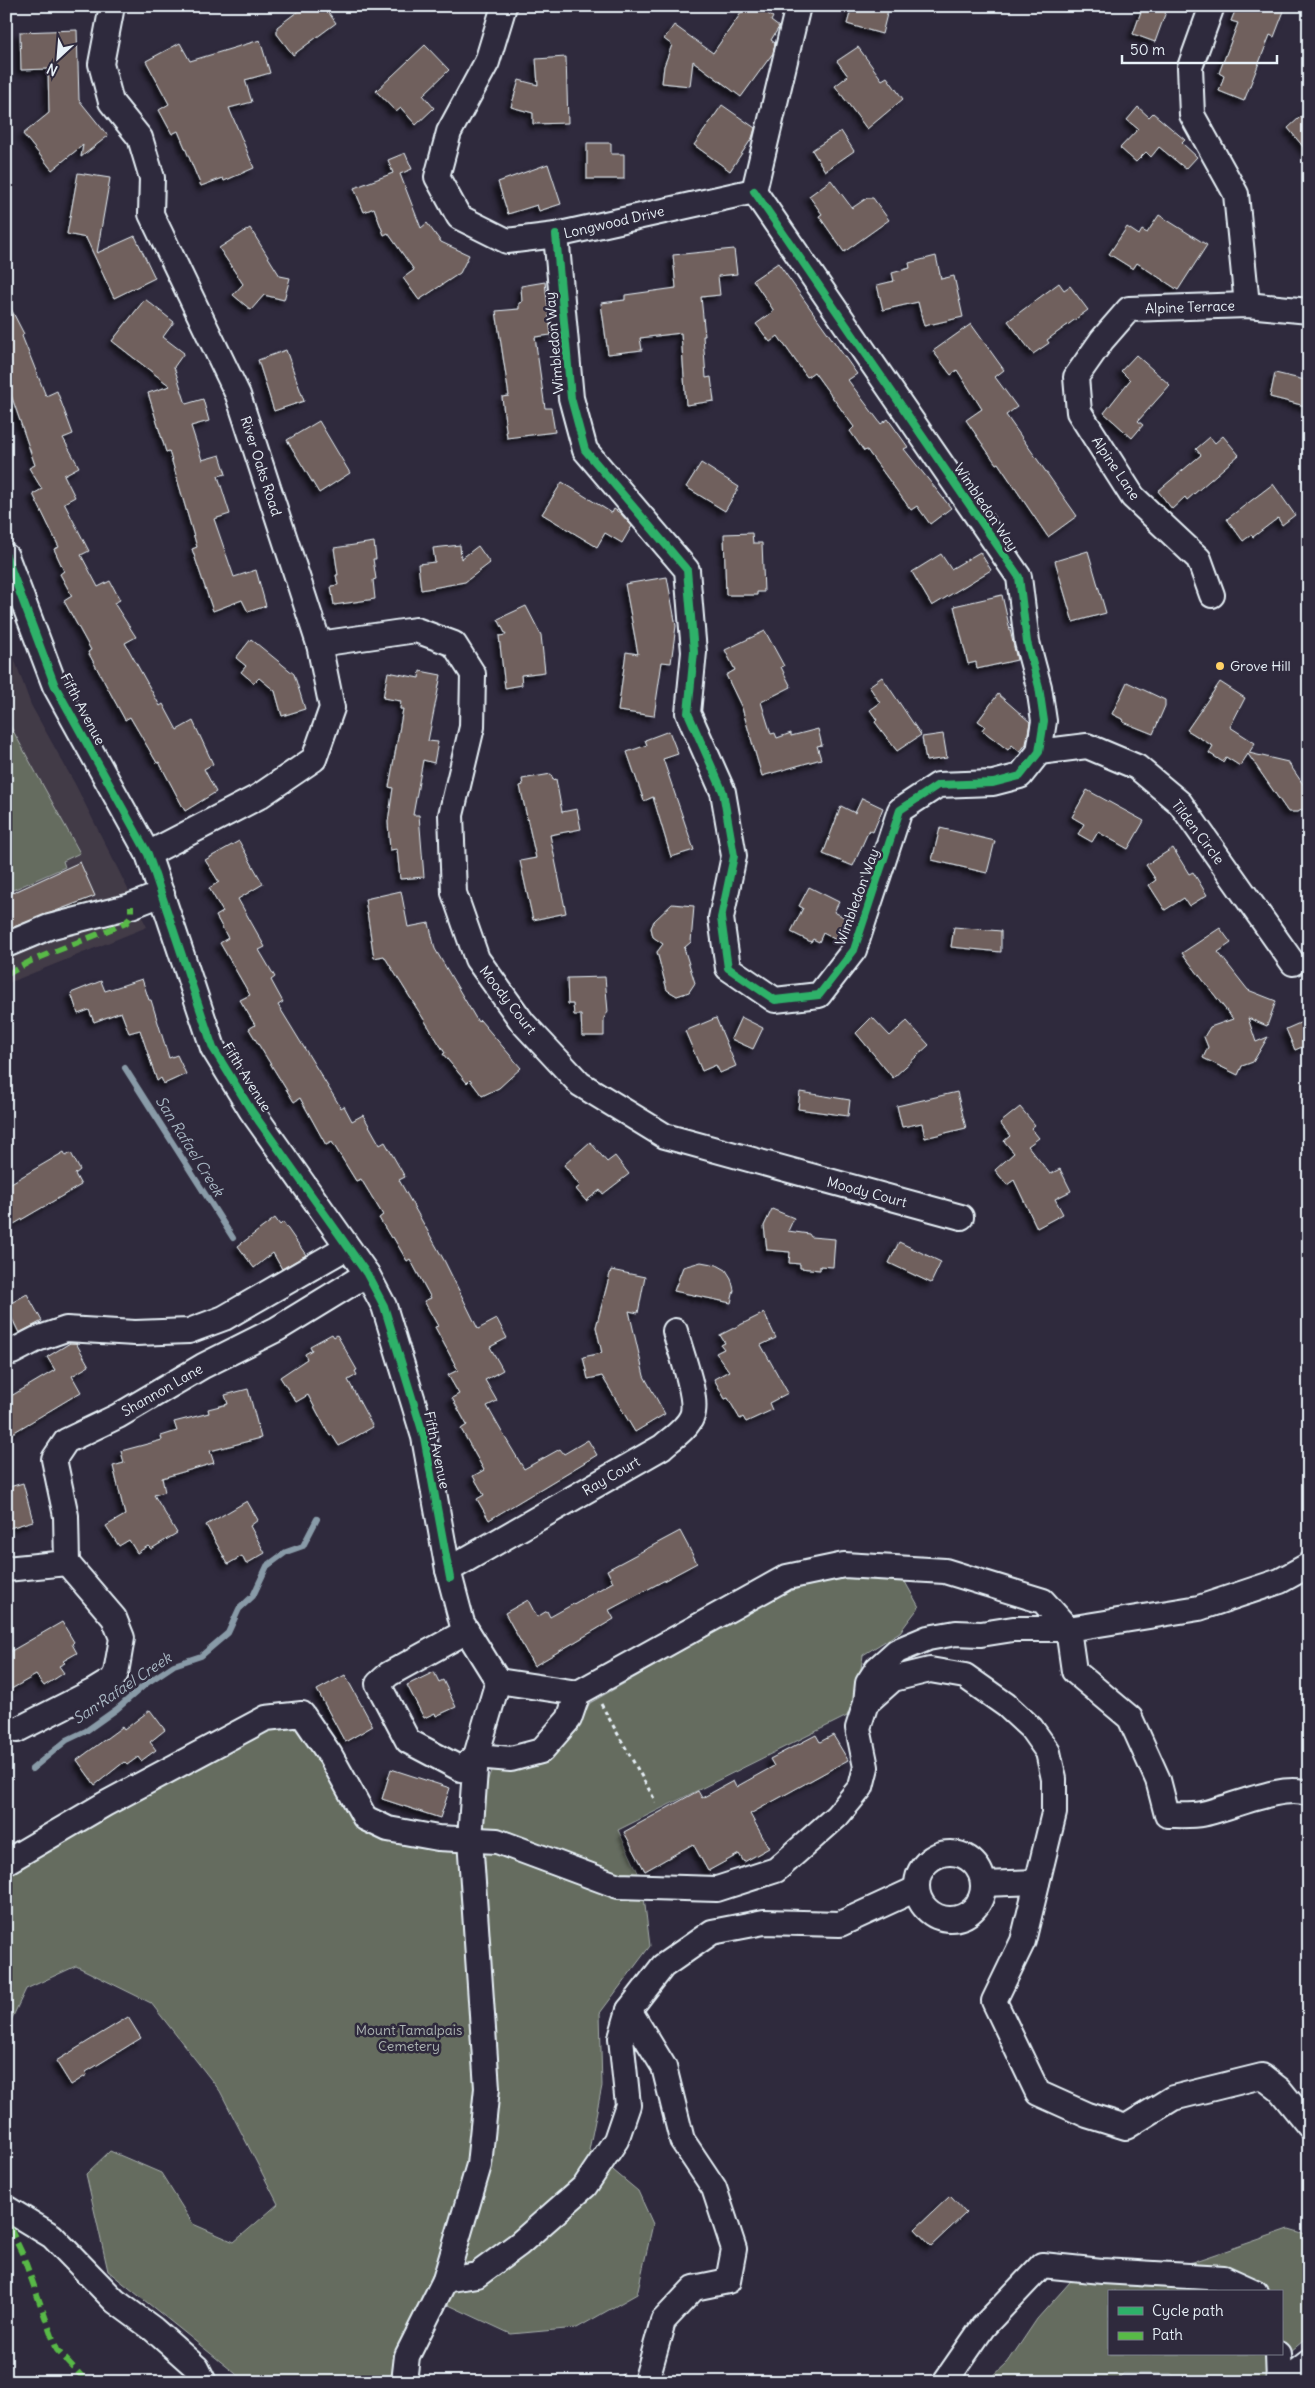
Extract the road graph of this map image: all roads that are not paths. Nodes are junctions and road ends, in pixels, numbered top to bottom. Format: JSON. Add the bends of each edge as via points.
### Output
{"nodes":[{"id":1,"x":112,"y":6,"type":"edge"},
{"id":2,"x":504,"y":6,"type":"edge"},
{"id":3,"x":798,"y":6,"type":"edge"},
{"id":4,"x":1212,"y":6,"type":"edge"},
{"id":5,"x":754,"y":191,"type":"junction"},
{"id":6,"x":556,"y":235,"type":"junction"},
{"id":7,"x":1247,"y":305,"type":"junction"},
{"id":8,"x":1309,"y":311,"type":"edge"},
{"id":9,"x":1076,"y":377,"type":"joint"},
{"id":10,"x":6,"y":556,"type":"edge"},
{"id":11,"x":1212,"y":595,"type":"dead end"},
{"id":12,"x":319,"y":644,"type":"junction"},
{"id":13,"x":1039,"y":752,"type":"junction"},
{"id":14,"x":148,"y":854,"type":"junction"},
{"id":15,"x":162,"y":894,"type":"junction"},
{"id":16,"x":6,"y":945,"type":"edge"},
{"id":17,"x":1293,"y":963,"type":"dead end"},
{"id":18,"x":961,"y":1217,"type":"dead end"},
{"id":19,"x":347,"y":1247,"type":"junction"},
{"id":20,"x":368,"y":1274,"type":"junction"},
{"id":21,"x":676,"y":1331,"type":"dead end"},
{"id":22,"x":12,"y":1352,"type":"dead end"},
{"id":23,"x":67,"y":1563,"type":"junction"},
{"id":24,"x":1309,"y":1564,"type":"edge"},
{"id":25,"x":6,"y":1569,"type":"edge"},
{"id":26,"x":449,"y":1574,"type":"junction"},
{"id":27,"x":1068,"y":1629,"type":"junction"},
{"id":28,"x":466,"y":1631,"type":"junction"},
{"id":29,"x":498,"y":1681,"type":"junction"},
{"id":30,"x":584,"y":1690,"type":"junction"},
{"id":31,"x":866,"y":1703,"type":"junction"},
{"id":32,"x":17,"y":1730,"type":"dead end"},
{"id":33,"x":476,"y":1756,"type":"junction"},
{"id":34,"x":1309,"y":1794,"type":"edge"},
{"id":35,"x":470,"y":1839,"type":"junction"},
{"id":36,"x":6,"y":1862,"type":"edge"},
{"id":37,"x":1037,"y":1882,"type":"junction"},
{"id":38,"x":983,"y":1884,"type":"junction"},
{"id":39,"x":916,"y":1889,"type":"junction"},
{"id":40,"x":629,"y":2010,"type":"junction"},
{"id":41,"x":1309,"y":2126,"type":"edge"},
{"id":42,"x":6,"y":2208,"type":"edge"},
{"id":43,"x":445,"y":2280,"type":"junction"},
{"id":44,"x":1251,"y":2290,"type":"edge"},
{"id":45,"x":1278,"y":2356,"type":"edge"},
{"id":46,"x":1309,"y":2362,"type":"edge"},
{"id":47,"x":204,"y":2382,"type":"edge"},
{"id":48,"x":404,"y":2382,"type":"edge"},
{"id":49,"x":646,"y":2382,"type":"edge"},
{"id":50,"x":945,"y":2382,"type":"edge"},
{"id":51,"x":1281,"y":2382,"type":"edge"}],
"edges":[{"from":1,"to":12,"type":"street","name":"River Oaks Road","via":[[101,64],[112,102],[140,138],[152,178],[151,214],[238,395]]},
{"from":2,"to":6,"type":"street","name":"Longwood Drive","via":[[486,62],[449,132],[437,177],[458,217],[507,241]]},
{"from":3,"to":5,"type":"street"},
{"from":4,"to":7,"type":"street","via":[[1190,67],[1192,115],[1236,194]]},
{"from":5,"to":6,"type":"street","name":"Longwood Drive"},
{"from":5,"to":13,"type":"street","name":"Wimbledon Way","via":[[1019,577],[1027,642],[1044,721]]},
{"from":6,"to":13,"type":"street","name":"Wimbledon Way","via":[[571,398],[585,450],[687,570],[694,652],[688,713],[723,792],[734,856],[721,918],[728,968],[775,1000],[819,995],[854,950],[900,810],[938,785],[993,783],[1020,776]]},
{"from":7,"to":8,"type":"street"},
{"from":7,"to":9,"type":"street","name":"Alpine Terrace","via":[[1129,309]]},
{"from":9,"to":11,"type":"street","name":"Alpine Lane","via":[[1079,412],[1133,497],[1199,559]]},
{"from":10,"to":14,"type":"street","name":"Fifth Avenue","via":[[55,686]]},
{"from":12,"to":14,"type":"street","name":"River Oaks Road","via":[[332,708],[314,760],[258,797]]},
{"from":12,"to":18,"type":"street","name":"Moody Court","via":[[416,630],[454,644],[473,674],[472,727],[451,815],[454,892],[477,959],[523,1023],[580,1084],[665,1136]]},
{"from":13,"to":17,"type":"street","name":"Tilden Circle","via":[[1088,746],[1137,767],[1180,804]]},
{"from":14,"to":15,"type":"street","name":"Fifth Avenue"},
{"from":15,"to":16,"type":"street","via":[[131,906],[49,927]]},
{"from":15,"to":19,"type":"street","name":"Fifth Avenue","via":[[213,1048],[251,1110]]},
{"from":19,"to":20,"type":"street","name":"Fifth Avenue"},
{"from":19,"to":22,"type":"street","via":[[224,1318],[189,1331],[135,1333],[66,1329]]},
{"from":20,"to":23,"type":"street","name":"Shannon Lane","via":[[276,1329],[66,1441],[54,1459],[66,1516]]},
{"from":20,"to":26,"type":"street","name":"Fifth Avenue","via":[[384,1306],[424,1437]]},
{"from":21,"to":26,"type":"street","name":"Ray Court","via":[[693,1400],[693,1415],[687,1425],[662,1447]]},
{"from":23,"to":25,"type":"street"},
{"from":23,"to":32,"type":"street","via":[[114,1618],[122,1638],[116,1673],[112,1680],[94,1691]]},
{"from":24,"to":27,"type":"street","via":[[1280,1581],[1199,1608]]},
{"from":26,"to":28,"type":"street","name":"Fifth Avenue"},
{"from":27,"to":30,"type":"street","via":[[1042,1601],[945,1571],[844,1565],[787,1577]]},
{"from":27,"to":31,"type":"street","via":[[1013,1629],[928,1638],[897,1651],[877,1668],[868,1684]]},
{"from":27,"to":34,"type":"street","via":[[1074,1671],[1130,1718],[1158,1780],[1167,1815],[1201,1814],[1278,1792],[1304,1791]]},
{"from":28,"to":29,"type":"street","name":"Fifth Avenue"},
{"from":28,"to":33,"type":"street","via":[[389,1674],[378,1684],[408,1741],[461,1769]]},
{"from":29,"to":30,"type":"street"},
{"from":29,"to":33,"type":"street"},
{"from":30,"to":33,"type":"street","via":[[569,1719],[541,1751],[511,1759]]},
{"from":31,"to":35,"type":"street","via":[[858,1728],[866,1767],[862,1788],[837,1816],[776,1870],[717,1889],[618,1886],[497,1841]]},
{"from":31,"to":37,"type":"street","via":[[893,1679],[930,1670],[965,1676],[1006,1705],[1031,1728],[1048,1752],[1054,1779],[1054,1813]]},
{"from":33,"to":35,"type":"street"},
{"from":35,"to":36,"type":"street","via":[[438,1838],[388,1829],[365,1818],[330,1755],[302,1714],[266,1718],[105,1804]]},
{"from":35,"to":43,"type":"street","via":[[486,2088],[479,2165]]},
{"from":37,"to":38,"type":"street"},
{"from":37,"to":41,"type":"street","via":[[1023,1941],[994,2001],[1038,2093],[1087,2115],[1126,2127],[1172,2098],[1262,2076],[1280,2090]]},
{"from":38,"to":39,"type":"street","via":[[975,1865],[957,1854],[947,1853],[928,1861],[917,1878]]},
{"from":38,"to":39,"type":"street","via":[[977,1906],[958,1919],[935,1916],[926,1910]]},
{"from":39,"to":40,"type":"street","via":[[840,1924],[764,1922],[712,1932],[663,1966]]},
{"from":40,"to":43,"type":"street","via":[[621,2038],[628,2105],[616,2140],[585,2186],[519,2244],[477,2274]]},
{"from":40,"to":49,"type":"street","via":[[664,2067],[682,2140],[714,2188],[734,2249],[728,2280],[694,2288],[663,2321]]},
{"from":42,"to":47,"type":"street","via":[[52,2236],[114,2300],[197,2368]]},
{"from":43,"to":48,"type":"street","via":[[406,2356]]},
{"from":44,"to":50,"type":"street","via":[[1224,2278],[1042,2265],[983,2326]]},
{"from":45,"to":51,"type":"street"},
{"from":46,"to":51,"type":"street"}]}
